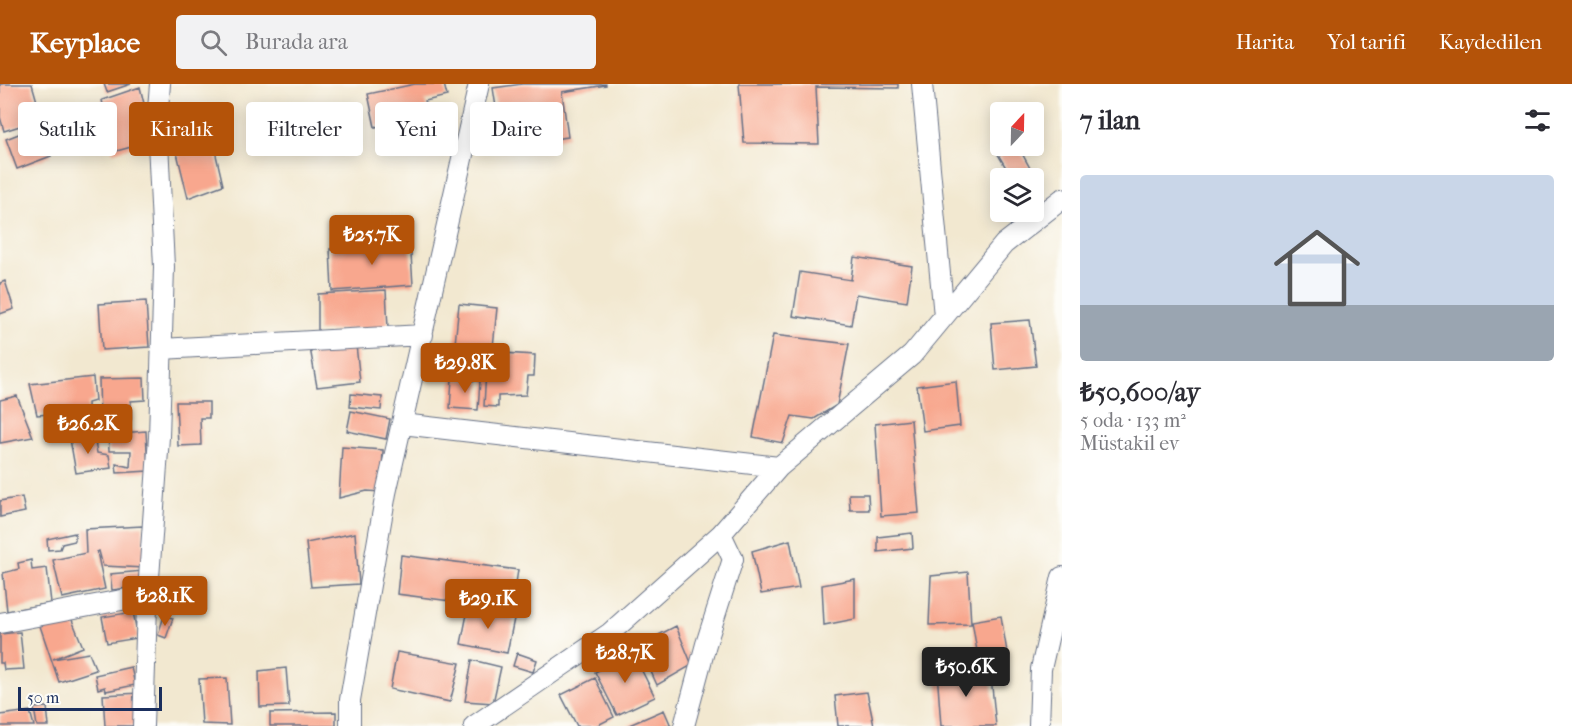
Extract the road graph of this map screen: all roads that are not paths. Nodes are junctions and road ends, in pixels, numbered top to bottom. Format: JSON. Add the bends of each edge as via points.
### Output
{"nodes":[{"id":1,"x":160,"y":84,"type":"edge"},
{"id":2,"x":479,"y":84,"type":"edge"},
{"id":3,"x":922,"y":84,"type":"edge"},
{"id":4,"x":1062,"y":199,"type":"edge"},
{"id":5,"x":944,"y":316,"type":"junction"},
{"id":6,"x":423,"y":335,"type":"junction"},
{"id":7,"x":161,"y":349,"type":"junction"},
{"id":8,"x":402,"y":424,"type":"junction"},
{"id":9,"x":779,"y":467,"type":"junction"},
{"id":10,"x":721,"y":534,"type":"junction"},
{"id":11,"x":1062,"y":577,"type":"edge"},
{"id":12,"x":148,"y":595,"type":"junction"},
{"id":13,"x":0,"y":623,"type":"edge"},
{"id":14,"x":143,"y":726,"type":"edge"},
{"id":15,"x":350,"y":726,"type":"edge"},
{"id":16,"x":474,"y":726,"type":"edge"},
{"id":17,"x":684,"y":726,"type":"edge"},
{"id":18,"x":1039,"y":726,"type":"edge"}],
"edges":[{"from":1,"to":7,"type":"street","via":[[157,121],[164,267]]},
{"from":2,"to":6,"type":"street"},
{"from":3,"to":5,"type":"street"},
{"from":4,"to":5,"type":"street","via":[[1004,244]]},
{"from":5,"to":9,"type":"street","via":[[912,355]]},
{"from":6,"to":7,"type":"street"},
{"from":6,"to":8,"type":"street"},
{"from":7,"to":12,"type":"street"},
{"from":8,"to":9,"type":"street"},
{"from":8,"to":15,"type":"street","via":[[352,689]]},
{"from":9,"to":10,"type":"street"},
{"from":10,"to":16,"type":"street","via":[[610,633]]},
{"from":10,"to":17,"type":"street","via":[[733,559]]},
{"from":11,"to":18,"type":"street","via":[[1041,669]]},
{"from":12,"to":13,"type":"street"},
{"from":12,"to":14,"type":"street"}]}
